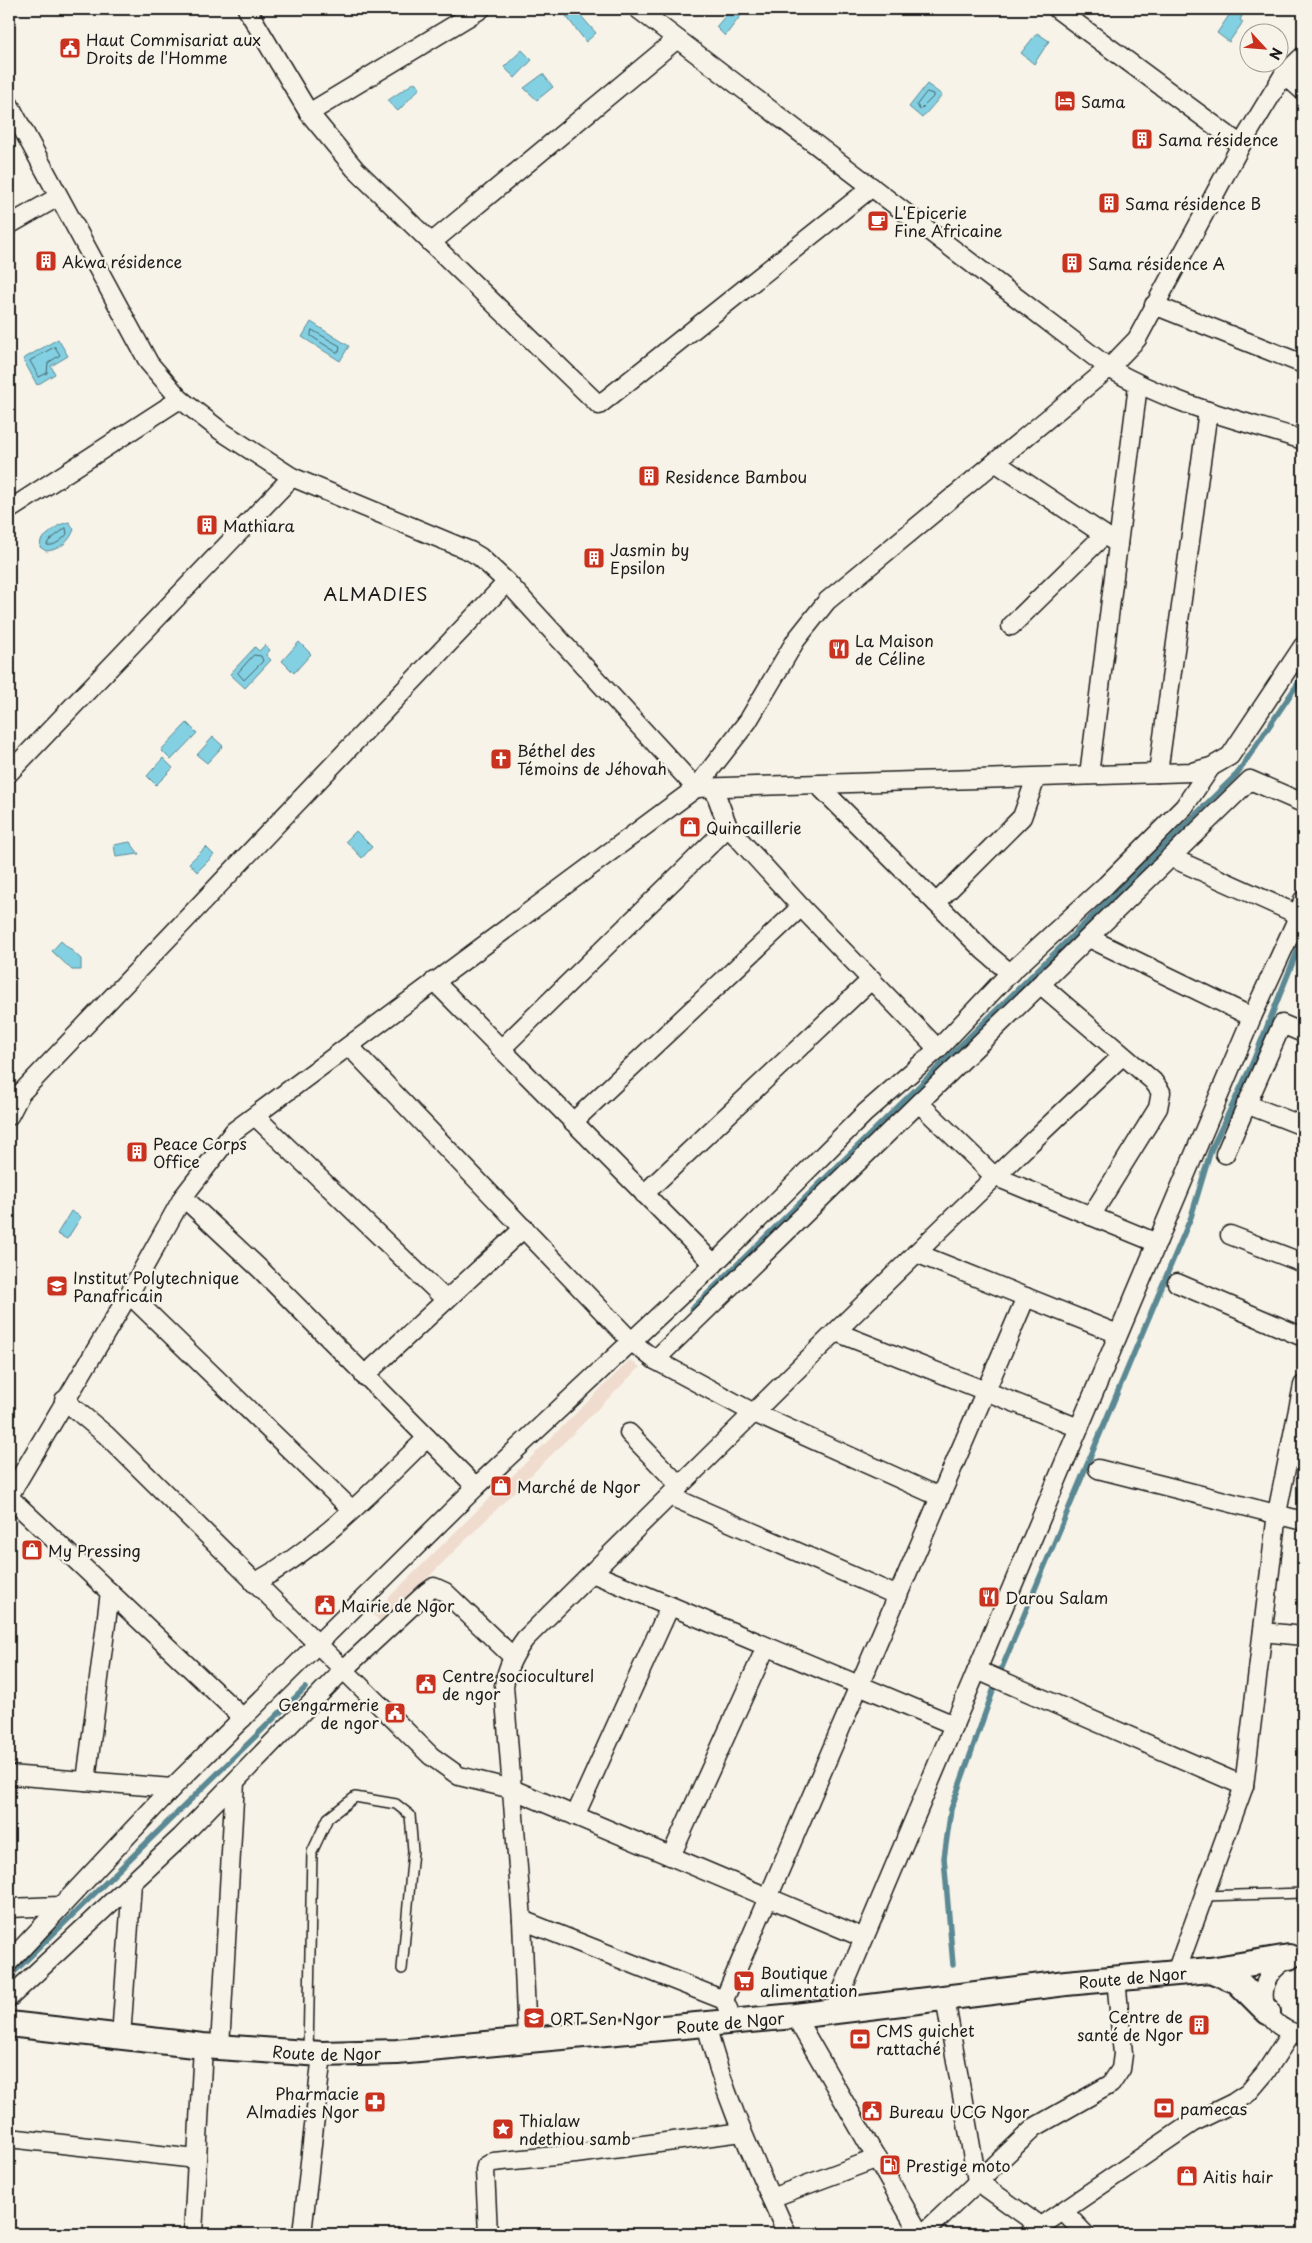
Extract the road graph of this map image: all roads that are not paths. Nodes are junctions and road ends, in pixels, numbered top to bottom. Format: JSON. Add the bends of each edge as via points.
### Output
{"nodes":[{"id":1,"x":247,"y":9,"type":"edge"},
{"id":2,"x":481,"y":9,"type":"edge"},
{"id":3,"x":638,"y":9,"type":"edge"},
{"id":4,"x":1057,"y":9,"type":"edge"},
{"id":5,"x":677,"y":39,"type":"junction"},
{"id":6,"x":1303,"y":56,"type":"edge"},
{"id":7,"x":1284,"y":74,"type":"junction"},
{"id":8,"x":1303,"y":91,"type":"edge"},
{"id":9,"x":9,"y":104,"type":"edge"},
{"id":10,"x":309,"y":113,"type":"junction"},
{"id":11,"x":1241,"y":145,"type":"junction"},
{"id":12,"x":872,"y":188,"type":"junction"},
{"id":13,"x":58,"y":197,"type":"junction"},
{"id":14,"x":9,"y":225,"type":"edge"},
{"id":15,"x":431,"y":243,"type":"junction"},
{"id":16,"x":1154,"y":306,"type":"junction"},
{"id":17,"x":1303,"y":364,"type":"edge"},
{"id":18,"x":1109,"y":368,"type":"junction"},
{"id":19,"x":1138,"y":385,"type":"junction"},
{"id":20,"x":180,"y":399,"type":"junction"},
{"id":21,"x":1208,"y":411,"type":"junction"},
{"id":22,"x":1303,"y":440,"type":"edge"},
{"id":23,"x":995,"y":462,"type":"junction"},
{"id":24,"x":292,"y":477,"type":"junction"},
{"id":25,"x":9,"y":510,"type":"edge"},
{"id":26,"x":1111,"y":540,"type":"junction"},
{"id":27,"x":507,"y":582,"type":"junction"},
{"id":28,"x":1011,"y":626,"type":"dead end"},
{"id":29,"x":1303,"y":646,"type":"edge"},
{"id":30,"x":1210,"y":767,"type":"junction"},
{"id":31,"x":9,"y":773,"type":"edge"},
{"id":32,"x":1158,"y":773,"type":"junction"},
{"id":33,"x":1089,"y":776,"type":"junction"},
{"id":34,"x":1036,"y":778,"type":"junction"},
{"id":35,"x":818,"y":785,"type":"junction"},
{"id":36,"x":696,"y":788,"type":"junction"},
{"id":37,"x":714,"y":789,"type":"junction"},
{"id":38,"x":1303,"y":803,"type":"edge"},
{"id":39,"x":728,"y":827,"type":"junction"},
{"id":40,"x":1170,"y":857,"type":"junction"},
{"id":41,"x":936,"y":903,"type":"junction"},
{"id":42,"x":801,"y":907,"type":"junction"},
{"id":43,"x":1301,"y":907,"type":"edge"},
{"id":44,"x":1090,"y":938,"type":"junction"},
{"id":45,"x":1010,"y":973,"type":"junction"},
{"id":46,"x":872,"y":979,"type":"junction"},
{"id":47,"x":434,"y":982,"type":"junction"},
{"id":48,"x":1040,"y":984,"type":"junction"},
{"id":49,"x":1252,"y":1017,"type":"junction"},
{"id":50,"x":1303,"y":1033,"type":"edge"},
{"id":51,"x":349,"y":1046,"type":"junction"},
{"id":52,"x":501,"y":1049,"type":"junction"},
{"id":53,"x":938,"y":1049,"type":"junction"},
{"id":54,"x":1122,"y":1056,"type":"junction"},
{"id":55,"x":919,"y":1102,"type":"junction"},
{"id":56,"x":1246,"y":1104,"type":"junction"},
{"id":57,"x":9,"y":1116,"type":"edge"},
{"id":58,"x":255,"y":1116,"type":"junction"},
{"id":59,"x":573,"y":1122,"type":"junction"},
{"id":60,"x":1303,"y":1126,"type":"edge"},
{"id":61,"x":1224,"y":1154,"type":"dead end"},
{"id":62,"x":994,"y":1176,"type":"junction"},
{"id":63,"x":644,"y":1194,"type":"junction"},
{"id":64,"x":183,"y":1197,"type":"junction"},
{"id":65,"x":1091,"y":1216,"type":"junction"},
{"id":66,"x":524,"y":1228,"type":"junction"},
{"id":67,"x":1230,"y":1235,"type":"dead end"},
{"id":68,"x":1156,"y":1244,"type":"junction"},
{"id":69,"x":916,"y":1253,"type":"junction"},
{"id":70,"x":1303,"y":1263,"type":"edge"},
{"id":71,"x":714,"y":1264,"type":"junction"},
{"id":72,"x":1177,"y":1283,"type":"dead end"},
{"id":73,"x":129,"y":1294,"type":"junction"},
{"id":74,"x":1026,"y":1297,"type":"junction"},
{"id":75,"x":446,"y":1300,"type":"junction"},
{"id":76,"x":836,"y":1332,"type":"junction"},
{"id":77,"x":1118,"y":1334,"type":"junction"},
{"id":78,"x":1303,"y":1337,"type":"edge"},
{"id":79,"x":632,"y":1342,"type":"junction"},
{"id":80,"x":655,"y":1360,"type":"junction"},
{"id":81,"x":364,"y":1376,"type":"junction"},
{"id":82,"x":1303,"y":1385,"type":"edge"},
{"id":83,"x":986,"y":1390,"type":"junction"},
{"id":84,"x":64,"y":1400,"type":"junction"},
{"id":85,"x":754,"y":1413,"type":"junction"},
{"id":86,"x":1079,"y":1428,"type":"junction"},
{"id":87,"x":629,"y":1433,"type":"dead end"},
{"id":88,"x":427,"y":1438,"type":"junction"},
{"id":89,"x":1098,"y":1469,"type":"dead end"},
{"id":90,"x":476,"y":1487,"type":"junction"},
{"id":91,"x":675,"y":1491,"type":"junction"},
{"id":92,"x":9,"y":1496,"type":"edge"},
{"id":93,"x":940,"y":1497,"type":"junction"},
{"id":94,"x":352,"y":1510,"type":"junction"},
{"id":95,"x":1278,"y":1514,"type":"junction"},
{"id":96,"x":1303,"y":1521,"type":"edge"},
{"id":97,"x":592,"y":1573,"type":"junction"},
{"id":98,"x":254,"y":1583,"type":"junction"},
{"id":99,"x":110,"y":1592,"type":"junction"},
{"id":100,"x":898,"y":1596,"type":"junction"},
{"id":101,"x":670,"y":1606,"type":"junction"},
{"id":102,"x":1263,"y":1632,"type":"junction"},
{"id":103,"x":1303,"y":1636,"type":"edge"},
{"id":104,"x":317,"y":1645,"type":"junction"},
{"id":105,"x":766,"y":1647,"type":"junction"},
{"id":106,"x":513,"y":1657,"type":"junction"},
{"id":107,"x":344,"y":1669,"type":"junction"},
{"id":108,"x":989,"y":1676,"type":"junction"},
{"id":109,"x":859,"y":1686,"type":"junction"},
{"id":110,"x":243,"y":1718,"type":"junction"},
{"id":111,"x":954,"y":1725,"type":"junction"},
{"id":112,"x":9,"y":1775,"type":"edge"},
{"id":113,"x":86,"y":1781,"type":"junction"},
{"id":114,"x":234,"y":1782,"type":"junction"},
{"id":115,"x":1244,"y":1786,"type":"junction"},
{"id":116,"x":172,"y":1788,"type":"junction"},
{"id":117,"x":512,"y":1789,"type":"junction"},
{"id":118,"x":575,"y":1816,"type":"junction"},
{"id":119,"x":671,"y":1856,"type":"junction"},
{"id":120,"x":132,"y":1882,"type":"junction"},
{"id":121,"x":1303,"y":1893,"type":"edge"},
{"id":122,"x":1204,"y":1896,"type":"junction"},
{"id":123,"x":768,"y":1898,"type":"junction"},
{"id":124,"x":59,"y":1906,"type":"junction"},
{"id":125,"x":9,"y":1908,"type":"edge"},
{"id":126,"x":522,"y":1920,"type":"junction"},
{"id":127,"x":864,"y":1938,"type":"junction"},
{"id":128,"x":1296,"y":1956,"type":"edge"},
{"id":129,"x":9,"y":1962,"type":"edge"},
{"id":130,"x":402,"y":1969,"type":"dead end"},
{"id":131,"x":1210,"y":1970,"type":"junction"},
{"id":132,"x":1176,"y":1972,"type":"junction"},
{"id":133,"x":1116,"y":1978,"type":"junction"},
{"id":134,"x":9,"y":1998,"type":"edge"},
{"id":135,"x":944,"y":1998,"type":"junction"},
{"id":136,"x":724,"y":2000,"type":"junction"},
{"id":137,"x":833,"y":2012,"type":"junction"},
{"id":138,"x":1268,"y":2012,"type":"junction"},
{"id":139,"x":795,"y":2016,"type":"junction"},
{"id":140,"x":734,"y":2022,"type":"junction"},
{"id":141,"x":706,"y":2023,"type":"junction"},
{"id":142,"x":9,"y":2024,"type":"edge"},
{"id":143,"x":1297,"y":2034,"type":"edge"},
{"id":144,"x":121,"y":2037,"type":"junction"},
{"id":145,"x":527,"y":2040,"type":"junction"},
{"id":146,"x":211,"y":2047,"type":"junction"},
{"id":147,"x":315,"y":2053,"type":"junction"},
{"id":148,"x":742,"y":2132,"type":"junction"},
{"id":149,"x":9,"y":2138,"type":"edge"},
{"id":150,"x":878,"y":2158,"type":"junction"},
{"id":151,"x":196,"y":2159,"type":"junction"},
{"id":152,"x":977,"y":2181,"type":"junction"},
{"id":153,"x":771,"y":2198,"type":"junction"},
{"id":154,"x":1063,"y":2211,"type":"junction"},
{"id":155,"x":1034,"y":2230,"type":"edge"},
{"id":156,"x":193,"y":2234,"type":"edge"},
{"id":157,"x":302,"y":2234,"type":"edge"},
{"id":158,"x":488,"y":2234,"type":"edge"},
{"id":159,"x":787,"y":2234,"type":"edge"},
{"id":160,"x":922,"y":2234,"type":"edge"},
{"id":161,"x":1085,"y":2234,"type":"edge"}],
"edges":[{"from":1,"to":10,"type":"street"},
{"from":2,"to":10,"type":"street"},
{"from":3,"to":5,"type":"street"},
{"from":4,"to":11,"type":"street"},
{"from":5,"to":12,"type":"street"},
{"from":5,"to":15,"type":"street"},
{"from":6,"to":7,"type":"street"},
{"from":7,"to":8,"type":"street"},
{"from":7,"to":11,"type":"street"},
{"from":9,"to":13,"type":"street"},
{"from":10,"to":15,"type":"street","via":[[355,169]]},
{"from":11,"to":16,"type":"street"},
{"from":12,"to":15,"type":"street","via":[[599,405]]},
{"from":12,"to":18,"type":"street"},
{"from":13,"to":14,"type":"street"},
{"from":13,"to":20,"type":"street","via":[[150,364]]},
{"from":16,"to":17,"type":"street"},
{"from":16,"to":18,"type":"street","via":[[1137,339]]},
{"from":18,"to":19,"type":"street"},
{"from":18,"to":23,"type":"street"},
{"from":19,"to":21,"type":"street"},
{"from":19,"to":26,"type":"street"},
{"from":20,"to":24,"type":"street","via":[[221,431]]},
{"from":20,"to":25,"type":"street"},
{"from":21,"to":22,"type":"street"},
{"from":21,"to":32,"type":"street"},
{"from":23,"to":26,"type":"street"},
{"from":23,"to":36,"type":"street","via":[[827,601],[796,640],[748,721]]},
{"from":24,"to":27,"type":"street","via":[[470,551]]},
{"from":24,"to":31,"type":"street"},
{"from":26,"to":28,"type":"street"},
{"from":26,"to":33,"type":"street"},
{"from":27,"to":36,"type":"street"},
{"from":27,"to":57,"type":"street","via":[[22,1094]]},
{"from":29,"to":30,"type":"street","via":[[1230,756]]},
{"from":30,"to":32,"type":"street","via":[[1192,772]]},
{"from":30,"to":45,"type":"street","via":[[1184,807],[1106,885]]},
{"from":32,"to":33,"type":"street"},
{"from":33,"to":34,"type":"street"},
{"from":34,"to":35,"type":"street"},
{"from":34,"to":41,"type":"street","via":[[1022,817]]},
{"from":35,"to":37,"type":"street"},
{"from":35,"to":41,"type":"street"},
{"from":36,"to":37,"type":"street"},
{"from":36,"to":47,"type":"street"},
{"from":37,"to":39,"type":"street"},
{"from":38,"to":40,"type":"street","via":[[1250,780]]},
{"from":39,"to":42,"type":"street"},
{"from":39,"to":52,"type":"street"},
{"from":40,"to":43,"type":"street"},
{"from":40,"to":44,"type":"street"},
{"from":41,"to":45,"type":"street"},
{"from":42,"to":46,"type":"street"},
{"from":42,"to":59,"type":"street"},
{"from":43,"to":49,"type":"street"},
{"from":44,"to":48,"type":"street"},
{"from":44,"to":49,"type":"street"},
{"from":45,"to":53,"type":"street"},
{"from":46,"to":53,"type":"street"},
{"from":46,"to":63,"type":"street"},
{"from":47,"to":51,"type":"street"},
{"from":47,"to":52,"type":"street"},
{"from":48,"to":54,"type":"street"},
{"from":48,"to":55,"type":"street"},
{"from":49,"to":68,"type":"street"},
{"from":50,"to":56,"type":"street","via":[[1282,1024]]},
{"from":51,"to":58,"type":"street"},
{"from":51,"to":66,"type":"street"},
{"from":52,"to":59,"type":"street"},
{"from":53,"to":71,"type":"street","via":[[865,1113]]},
{"from":54,"to":62,"type":"street"},
{"from":54,"to":65,"type":"street","via":[[1153,1081],[1160,1092],[1158,1108]]},
{"from":55,"to":62,"type":"street"},
{"from":55,"to":80,"type":"street"},
{"from":56,"to":60,"type":"street"},
{"from":56,"to":61,"type":"street"},
{"from":58,"to":64,"type":"street","via":[[234,1131]]},
{"from":58,"to":75,"type":"street"},
{"from":59,"to":63,"type":"street"},
{"from":62,"to":65,"type":"street"},
{"from":62,"to":69,"type":"street"},
{"from":63,"to":71,"type":"street"},
{"from":64,"to":73,"type":"street"},
{"from":64,"to":81,"type":"street","via":[[260,1269]]},
{"from":65,"to":68,"type":"street"},
{"from":66,"to":75,"type":"street"},
{"from":66,"to":79,"type":"street"},
{"from":67,"to":70,"type":"street"},
{"from":68,"to":77,"type":"street"},
{"from":69,"to":74,"type":"street"},
{"from":69,"to":76,"type":"street"},
{"from":71,"to":79,"type":"street"},
{"from":72,"to":78,"type":"street"},
{"from":73,"to":84,"type":"street"},
{"from":73,"to":94,"type":"street"},
{"from":74,"to":77,"type":"street"},
{"from":74,"to":83,"type":"street"},
{"from":75,"to":81,"type":"street"},
{"from":76,"to":83,"type":"street"},
{"from":76,"to":85,"type":"street"},
{"from":77,"to":86,"type":"street"},
{"from":79,"to":80,"type":"street"},
{"from":79,"to":90,"type":"street"},
{"from":80,"to":85,"type":"street"},
{"from":81,"to":88,"type":"street"},
{"from":82,"to":95,"type":"street"},
{"from":83,"to":86,"type":"street"},
{"from":83,"to":93,"type":"street"},
{"from":84,"to":92,"type":"street"},
{"from":84,"to":98,"type":"street","via":[[106,1435]]},
{"from":85,"to":91,"type":"street"},
{"from":85,"to":93,"type":"street"},
{"from":86,"to":108,"type":"street"},
{"from":87,"to":91,"type":"street"},
{"from":88,"to":90,"type":"street"},
{"from":88,"to":94,"type":"street"},
{"from":89,"to":95,"type":"street"},
{"from":90,"to":104,"type":"street"},
{"from":91,"to":97,"type":"street"},
{"from":91,"to":100,"type":"street"},
{"from":92,"to":99,"type":"street"},
{"from":93,"to":100,"type":"street"},
{"from":94,"to":98,"type":"street","via":[[295,1559]]},
{"from":95,"to":96,"type":"street"},
{"from":95,"to":102,"type":"street"},
{"from":97,"to":101,"type":"street"},
{"from":97,"to":106,"type":"street","via":[[526,1639]]},
{"from":98,"to":104,"type":"street"},
{"from":99,"to":110,"type":"street"},
{"from":99,"to":113,"type":"street"},
{"from":100,"to":109,"type":"street"},
{"from":101,"to":105,"type":"street"},
{"from":101,"to":118,"type":"street"},
{"from":102,"to":103,"type":"street"},
{"from":102,"to":115,"type":"street"},
{"from":104,"to":107,"type":"street"},
{"from":104,"to":110,"type":"street"},
{"from":105,"to":109,"type":"street"},
{"from":105,"to":119,"type":"street"},
{"from":106,"to":107,"type":"street","via":[[445,1592],[434,1587]]},
{"from":106,"to":117,"type":"street","via":[[504,1686]]},
{"from":107,"to":114,"type":"street"},
{"from":107,"to":117,"type":"street","via":[[431,1756],[459,1776]]},
{"from":108,"to":111,"type":"street"},
{"from":108,"to":115,"type":"street"},
{"from":109,"to":111,"type":"street"},
{"from":109,"to":123,"type":"street"},
{"from":110,"to":116,"type":"street"},
{"from":111,"to":127,"type":"street"},
{"from":112,"to":113,"type":"street"},
{"from":113,"to":116,"type":"street"},
{"from":114,"to":120,"type":"street"},
{"from":114,"to":146,"type":"street"},
{"from":115,"to":122,"type":"street"},
{"from":116,"to":124,"type":"street"},
{"from":117,"to":118,"type":"street"},
{"from":117,"to":126,"type":"street"},
{"from":118,"to":119,"type":"street"},
{"from":119,"to":123,"type":"street"},
{"from":120,"to":134,"type":"street"},
{"from":120,"to":144,"type":"street"},
{"from":121,"to":122,"type":"lane"},
{"from":122,"to":132,"type":"street"},
{"from":123,"to":127,"type":"street"},
{"from":123,"to":136,"type":"street"},
{"from":124,"to":125,"type":"street"},
{"from":124,"to":129,"type":"street"},
{"from":126,"to":136,"type":"street"},
{"from":126,"to":145,"type":"street"},
{"from":127,"to":137,"type":"street"},
{"from":128,"to":131,"type":"street","name":"Route de Ngor"},
{"from":128,"to":138,"type":"street","via":[[1278,1964],[1270,1974],[1264,1999]]},
{"from":130,"to":147,"type":"lane","via":[[414,1851],[410,1815],[396,1804],[356,1798],[328,1818],[312,1852]]},
{"from":131,"to":132,"type":"street","name":"Route de Ngor"},
{"from":131,"to":138,"type":"street","via":[[1237,1981]]},
{"from":132,"to":133,"type":"street","name":"Route de Ngor"},
{"from":133,"to":135,"type":"street","name":"Route de Ngor"},
{"from":133,"to":152,"type":"street","via":[[1124,2054],[1121,2069],[1111,2084],[1035,2127]]},
{"from":135,"to":137,"type":"street","name":"Route de Ngor"},
{"from":135,"to":152,"type":"street"},
{"from":136,"to":140,"type":"street"},
{"from":137,"to":139,"type":"street","name":"Route de Ngor"},
{"from":138,"to":143,"type":"street","via":[[1277,2024]]},
{"from":139,"to":140,"type":"street","name":"Route de Ngor"},
{"from":139,"to":150,"type":"street"},
{"from":140,"to":141,"type":"street","name":"Route de Ngor"},
{"from":141,"to":145,"type":"street","name":"Route de Ngor"},
{"from":141,"to":148,"type":"street","via":[[711,2048]]},
{"from":142,"to":144,"type":"street","name":"Route de Ngor"},
{"from":143,"to":154,"type":"street","via":[[1248,2093],[1192,2123]]},
{"from":144,"to":146,"type":"street","name":"Route de Ngor"},
{"from":145,"to":147,"type":"street","name":"Route de Ngor","via":[[397,2052]]},
{"from":146,"to":147,"type":"street","name":"Route de Ngor"},
{"from":146,"to":151,"type":"street"},
{"from":147,"to":157,"type":"street"},
{"from":148,"to":153,"type":"street"},
{"from":148,"to":158,"type":"street","via":[[493,2162],[485,2170]]},
{"from":149,"to":151,"type":"street"},
{"from":150,"to":153,"type":"street"},
{"from":150,"to":160,"type":"street"},
{"from":151,"to":156,"type":"street"},
{"from":152,"to":155,"type":"street"},
{"from":152,"to":160,"type":"street"},
{"from":153,"to":159,"type":"street"},
{"from":154,"to":155,"type":"street"},
{"from":154,"to":161,"type":"street"}]}
